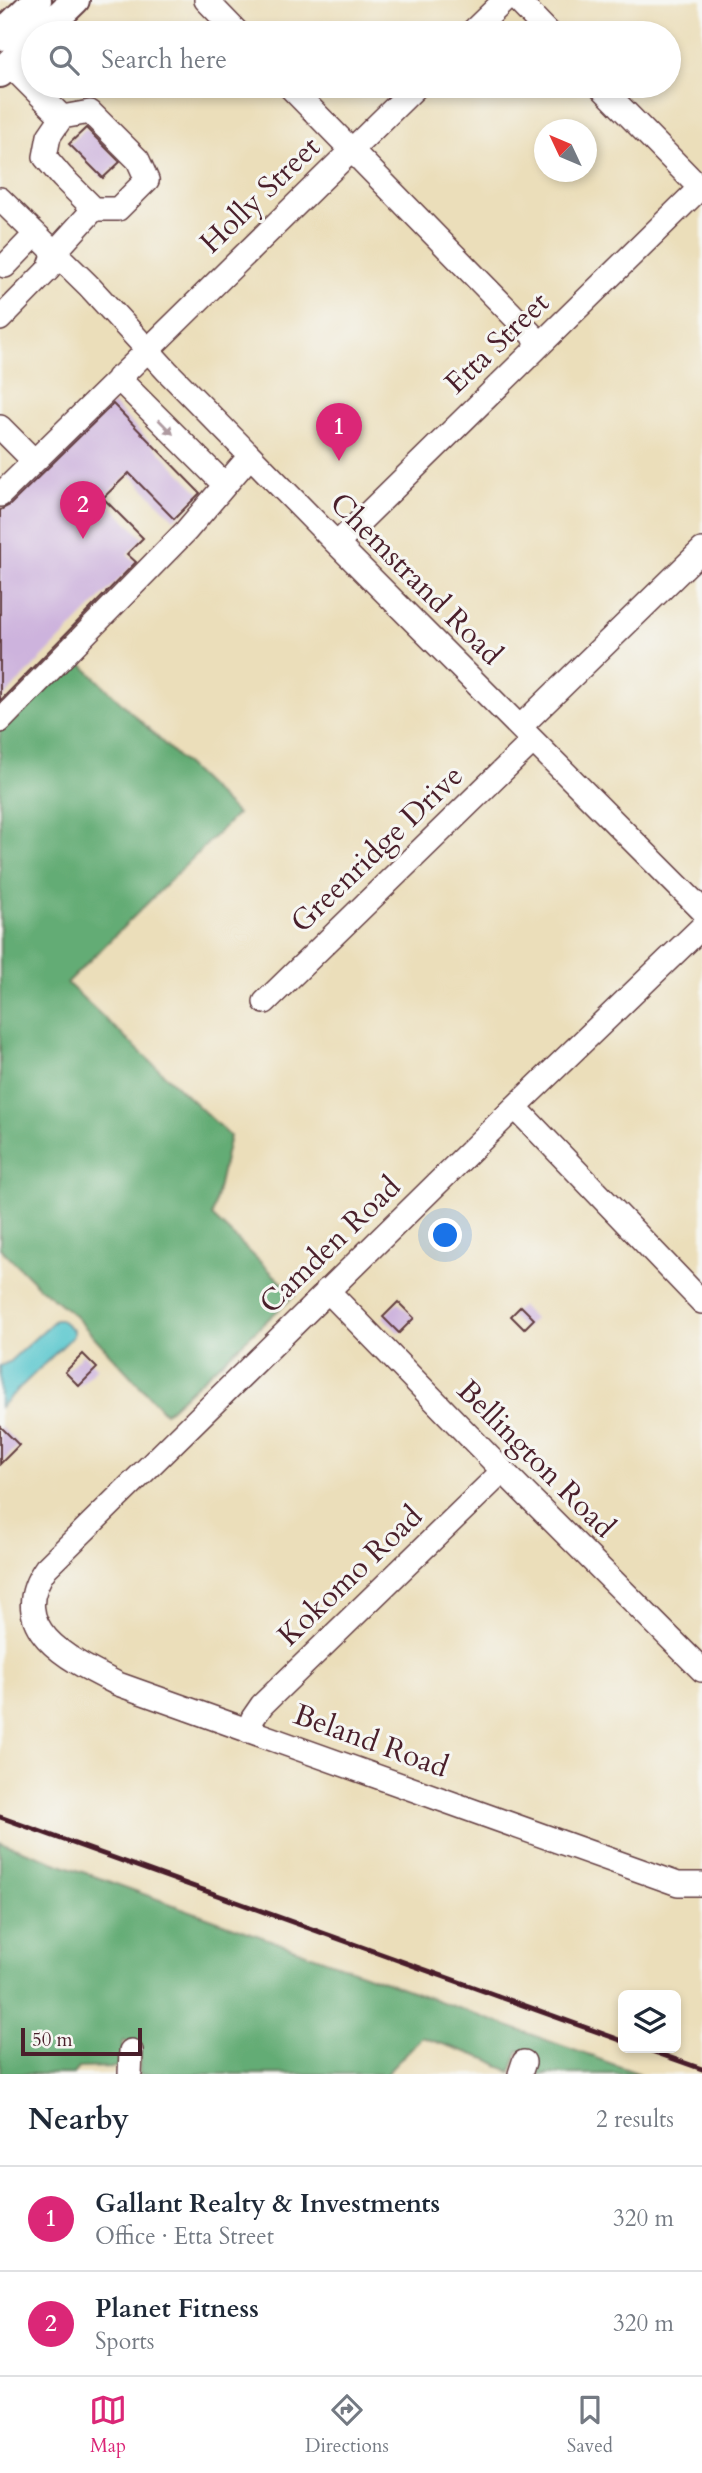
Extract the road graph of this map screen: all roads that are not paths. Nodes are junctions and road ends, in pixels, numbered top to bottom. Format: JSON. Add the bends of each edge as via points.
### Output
{"nodes":[{"id":1,"x":16,"y":0,"type":"edge"},
{"id":2,"x":37,"y":0,"type":"edge"},
{"id":3,"x":75,"y":0,"type":"edge"},
{"id":4,"x":206,"y":0,"type":"edge"},
{"id":5,"x":505,"y":0,"type":"edge"},
{"id":6,"x":517,"y":0,"type":"edge"},
{"id":7,"x":0,"y":16,"type":"edge"},
{"id":8,"x":53,"y":21,"type":"edge"},
{"id":9,"x":226,"y":21,"type":"edge"},
{"id":10,"x":483,"y":21,"type":"edge"},
{"id":11,"x":537,"y":21,"type":"edge"},
{"id":12,"x":0,"y":36,"type":"edge"},
{"id":13,"x":21,"y":52,"type":"edge"},
{"id":14,"x":4,"y":69,"type":"edge"},
{"id":15,"x":21,"y":83,"type":"edge"},
{"id":16,"x":39,"y":98,"type":"edge"},
{"id":17,"x":301,"y":98,"type":"edge"},
{"id":18,"x":405,"y":98,"type":"edge"},
{"id":19,"x":612,"y":98,"type":"edge"},
{"id":20,"x":62,"y":117,"type":"junction"},
{"id":21,"x":351,"y":150,"type":"junction"},
{"id":22,"x":701,"y":187,"type":"edge"},
{"id":23,"x":0,"y":199,"type":"edge"},
{"id":24,"x":94,"y":209,"type":"junction"},
{"id":25,"x":36,"y":234,"type":"junction"},
{"id":26,"x":55,"y":252,"type":"junction"},
{"id":27,"x":5,"y":265,"type":"dead end"},
{"id":28,"x":0,"y":319,"type":"edge"},
{"id":29,"x":541,"y":344,"type":"junction"},
{"id":30,"x":147,"y":349,"type":"junction"},
{"id":31,"x":118,"y":378,"type":"junction"},
{"id":32,"x":0,"y":426,"type":"edge"},
{"id":33,"x":250,"y":456,"type":"junction"},
{"id":34,"x":34,"y":461,"type":"junction"},
{"id":35,"x":4,"y":483,"type":"edge"},
{"id":36,"x":225,"y":485,"type":"junction"},
{"id":37,"x":337,"y":544,"type":"junction"},
{"id":38,"x":702,"y":550,"type":"edge"},
{"id":39,"x":0,"y":721,"type":"edge"},
{"id":40,"x":527,"y":734,"type":"junction"},
{"id":41,"x":698,"y":899,"type":"edge"},
{"id":42,"x":702,"y":927,"type":"edge"},
{"id":43,"x":265,"y":1002,"type":"dead end"},
{"id":44,"x":515,"y":1107,"type":"junction"},
{"id":45,"x":327,"y":1290,"type":"junction"},
{"id":46,"x":702,"y":1302,"type":"edge"},
{"id":47,"x":502,"y":1471,"type":"junction"},
{"id":48,"x":35,"y":1623,"type":"joint"},
{"id":49,"x":702,"y":1670,"type":"edge"},
{"id":50,"x":248,"y":1731,"type":"junction"},
{"id":51,"x":702,"y":1884,"type":"edge"},
{"id":52,"x":131,"y":2051,"type":"dead end"},
{"id":53,"x":131,"y":2074,"type":"edge"}],
"edges":[{"from":1,"to":7,"type":"main road"},
{"from":2,"to":12,"type":"main road"},
{"from":3,"to":8,"type":"main road"},
{"from":4,"to":9,"type":"street"},
{"from":5,"to":10,"type":"street"},
{"from":6,"to":11,"type":"street"},
{"from":13,"to":14,"type":"main road"},
{"from":14,"to":15,"type":"street"},
{"from":16,"to":20,"type":"street"},
{"from":17,"to":21,"type":"street"},
{"from":18,"to":21,"type":"street","name":"Holly Street"},
{"from":19,"to":22,"type":"street"},
{"from":20,"to":24,"type":"street","via":[[48,136],[45,157]]},
{"from":20,"to":24,"type":"street","via":[[90,112],[138,160],[147,180],[118,209]]},
{"from":21,"to":29,"type":"street"},
{"from":21,"to":30,"type":"street","name":"Holly Street"},
{"from":22,"to":29,"type":"street","name":"Etta Street"},
{"from":23,"to":25,"type":"street","name":"Chemstrand Road"},
{"from":24,"to":26,"type":"street"},
{"from":25,"to":26,"type":"street","name":"Chemstrand Road"},
{"from":25,"to":27,"type":"street"},
{"from":26,"to":28,"type":"street","via":[[49,269]]},
{"from":26,"to":30,"type":"street","name":"Chemstrand Road"},
{"from":29,"to":37,"type":"street","name":"Etta Street"},
{"from":30,"to":31,"type":"street","name":"Holly Street"},
{"from":30,"to":33,"type":"street","name":"Chemstrand Road"},
{"from":31,"to":34,"type":"street","name":"Holly Street"},
{"from":31,"to":36,"type":"street","one_way":true},
{"from":32,"to":34,"type":"street"},
{"from":33,"to":36,"type":"street"},
{"from":33,"to":37,"type":"street","name":"Chemstrand Road"},
{"from":34,"to":35,"type":"street","name":"Holly Street"},
{"from":36,"to":39,"type":"street","via":[[186,531]]},
{"from":37,"to":40,"type":"street","name":"Chemstrand Road"},
{"from":38,"to":40,"type":"street","name":"Greenridge Drive"},
{"from":40,"to":41,"type":"street","name":"Chemstrand Road"},
{"from":40,"to":43,"type":"street","name":"Greenridge Drive"},
{"from":42,"to":44,"type":"street","name":"Camden Road"},
{"from":44,"to":45,"type":"street","name":"Camden Road"},
{"from":44,"to":46,"type":"street"},
{"from":45,"to":47,"type":"street","name":"Bellington Road"},
{"from":45,"to":48,"type":"street","name":"Camden Road","via":[[46,1568],[33,1594]]},
{"from":47,"to":49,"type":"street","name":"Bellington Road"},
{"from":47,"to":50,"type":"street","name":"Kokomo Road","via":[[262,1705]]},
{"from":48,"to":50,"type":"street","name":"Beland Road","via":[[42,1635],[88,1669]]},
{"from":50,"to":51,"type":"street","name":"Beland Road","via":[[678,1884]]},
{"from":52,"to":53,"type":"street"}]}
